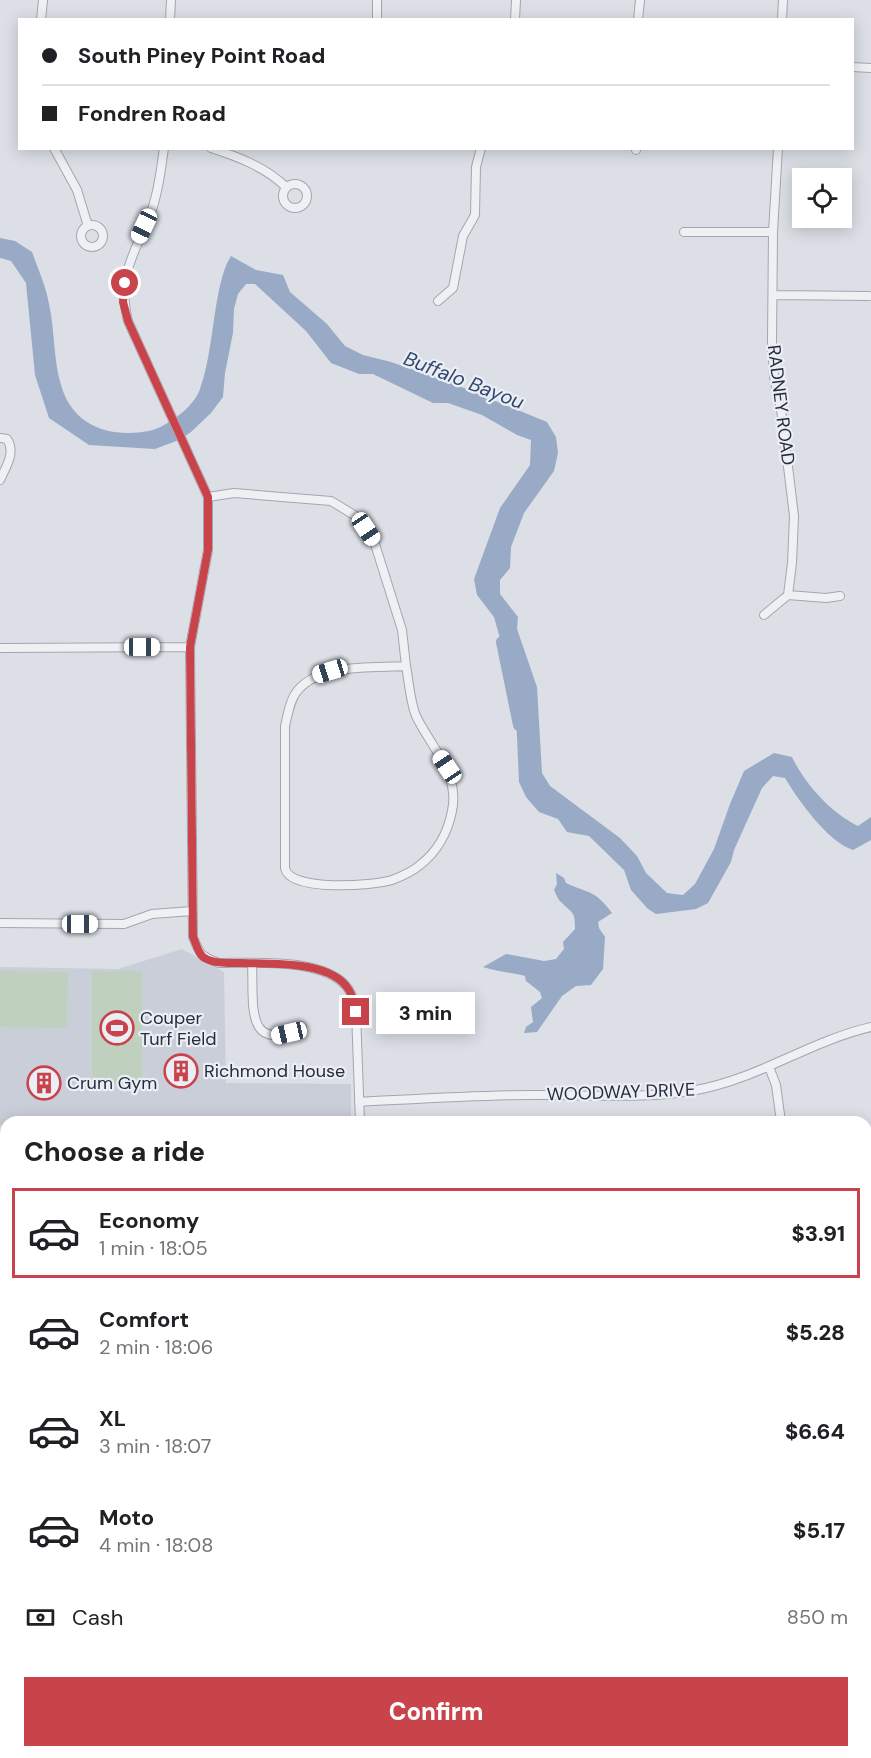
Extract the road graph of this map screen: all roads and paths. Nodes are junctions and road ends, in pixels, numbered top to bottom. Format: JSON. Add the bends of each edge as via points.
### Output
{"nodes":[{"id":1,"x":43,"y":0,"type":"edge"},
{"id":2,"x":171,"y":0,"type":"edge"},
{"id":3,"x":377,"y":0,"type":"edge"},
{"id":4,"x":516,"y":0,"type":"edge"},
{"id":5,"x":640,"y":0,"type":"edge"},
{"id":6,"x":783,"y":0,"type":"edge"},
{"id":7,"x":40,"y":18,"type":"edge"},
{"id":8,"x":170,"y":18,"type":"edge"},
{"id":9,"x":377,"y":18,"type":"edge"},
{"id":10,"x":515,"y":18,"type":"edge"},
{"id":11,"x":638,"y":18,"type":"edge"},
{"id":12,"x":782,"y":18,"type":"edge"},
{"id":13,"x":854,"y":67,"type":"edge"},
{"id":14,"x":871,"y":68,"type":"edge"},
{"id":15,"x":55,"y":150,"type":"edge"},
{"id":16,"x":164,"y":150,"type":"edge"},
{"id":17,"x":218,"y":150,"type":"edge"},
{"id":18,"x":480,"y":150,"type":"edge"},
{"id":19,"x":778,"y":150,"type":"edge"},
{"id":20,"x":286,"y":187,"type":"dead end"},
{"id":21,"x":87,"y":226,"type":"dead end"},
{"id":22,"x":684,"y":232,"type":"dead end"},
{"id":23,"x":773,"y":232,"type":"junction"},
{"id":24,"x":773,"y":295,"type":"junction"},
{"id":25,"x":869,"y":296,"type":"dead end"},
{"id":26,"x":438,"y":301,"type":"dead end"},
{"id":27,"x":0,"y":438,"type":"edge"},
{"id":28,"x":0,"y":480,"type":"edge"},
{"id":29,"x":208,"y":497,"type":"junction"},
{"id":30,"x":788,"y":595,"type":"junction"},
{"id":31,"x":840,"y":596,"type":"dead end"},
{"id":32,"x":764,"y":615,"type":"dead end"},
{"id":33,"x":190,"y":647,"type":"junction"},
{"id":34,"x":0,"y":648,"type":"edge"},
{"id":35,"x":406,"y":666,"type":"junction"},
{"id":36,"x":192,"y":911,"type":"junction"},
{"id":37,"x":0,"y":923,"type":"edge"},
{"id":38,"x":252,"y":963,"type":"junction"},
{"id":39,"x":302,"y":1026,"type":"dead end"},
{"id":40,"x":871,"y":1027,"type":"edge"},
{"id":41,"x":769,"y":1067,"type":"junction"},
{"id":42,"x":359,"y":1102,"type":"junction"},
{"id":43,"x":360,"y":1116,"type":"edge"},
{"id":44,"x":780,"y":1116,"type":"edge"}],
"edges":[{"from":1,"to":7,"type":"street"},
{"from":2,"to":8,"type":"street"},
{"from":3,"to":9,"type":"street"},
{"from":4,"to":10,"type":"street"},
{"from":5,"to":11,"type":"street"},
{"from":6,"to":12,"type":"street"},
{"from":13,"to":14,"type":"street"},
{"from":15,"to":21,"type":"street","via":[[77,189]]},
{"from":16,"to":29,"type":"street","via":[[153,208],[126,271],[123,302],[159,393]]},
{"from":17,"to":20,"type":"street","via":[[275,176]]},
{"from":18,"to":26,"type":"street","via":[[476,167],[475,214],[463,236],[453,288]]},
{"from":19,"to":23,"type":"street","name":"RADNEY ROAD"},
{"from":22,"to":23,"type":"street"},
{"from":23,"to":24,"type":"street","name":"RADNEY ROAD"},
{"from":24,"to":25,"type":"street"},
{"from":24,"to":30,"type":"street","name":"RADNEY ROAD","via":[[772,359],[794,516]]},
{"from":27,"to":28,"type":"street","via":[[11,445],[11,455]]},
{"from":29,"to":33,"type":"street","via":[[208,550]]},
{"from":29,"to":35,"type":"street","via":[[234,493],[331,501],[359,518],[374,541],[402,630]]},
{"from":30,"to":31,"type":"street"},
{"from":30,"to":32,"type":"street"},
{"from":33,"to":34,"type":"street"},
{"from":33,"to":36,"type":"street"},
{"from":35,"to":35,"type":"street","via":[[415,714],[447,767],[452,788],[453,810],[444,837],[419,866],[391,880],[363,885],[320,885],[292,879],[285,873],[285,726],[297,690],[317,675],[330,671]]},
{"from":36,"to":37,"type":"street","via":[[152,914],[124,924]]},
{"from":36,"to":38,"type":"street","via":[[193,937],[204,958],[219,963]]},
{"from":38,"to":39,"type":"street","via":[[255,1020],[262,1032],[273,1037]]},
{"from":38,"to":42,"type":"street","via":[[313,967],[348,988],[356,1012]]},
{"from":40,"to":41,"type":"street","name":"WOODWAY DRIVE","via":[[831,1039]]},
{"from":41,"to":42,"type":"street","name":"WOODWAY DRIVE","via":[[719,1085],[673,1094],[479,1095]]},
{"from":41,"to":44,"type":"street"},
{"from":42,"to":43,"type":"street"}]}
